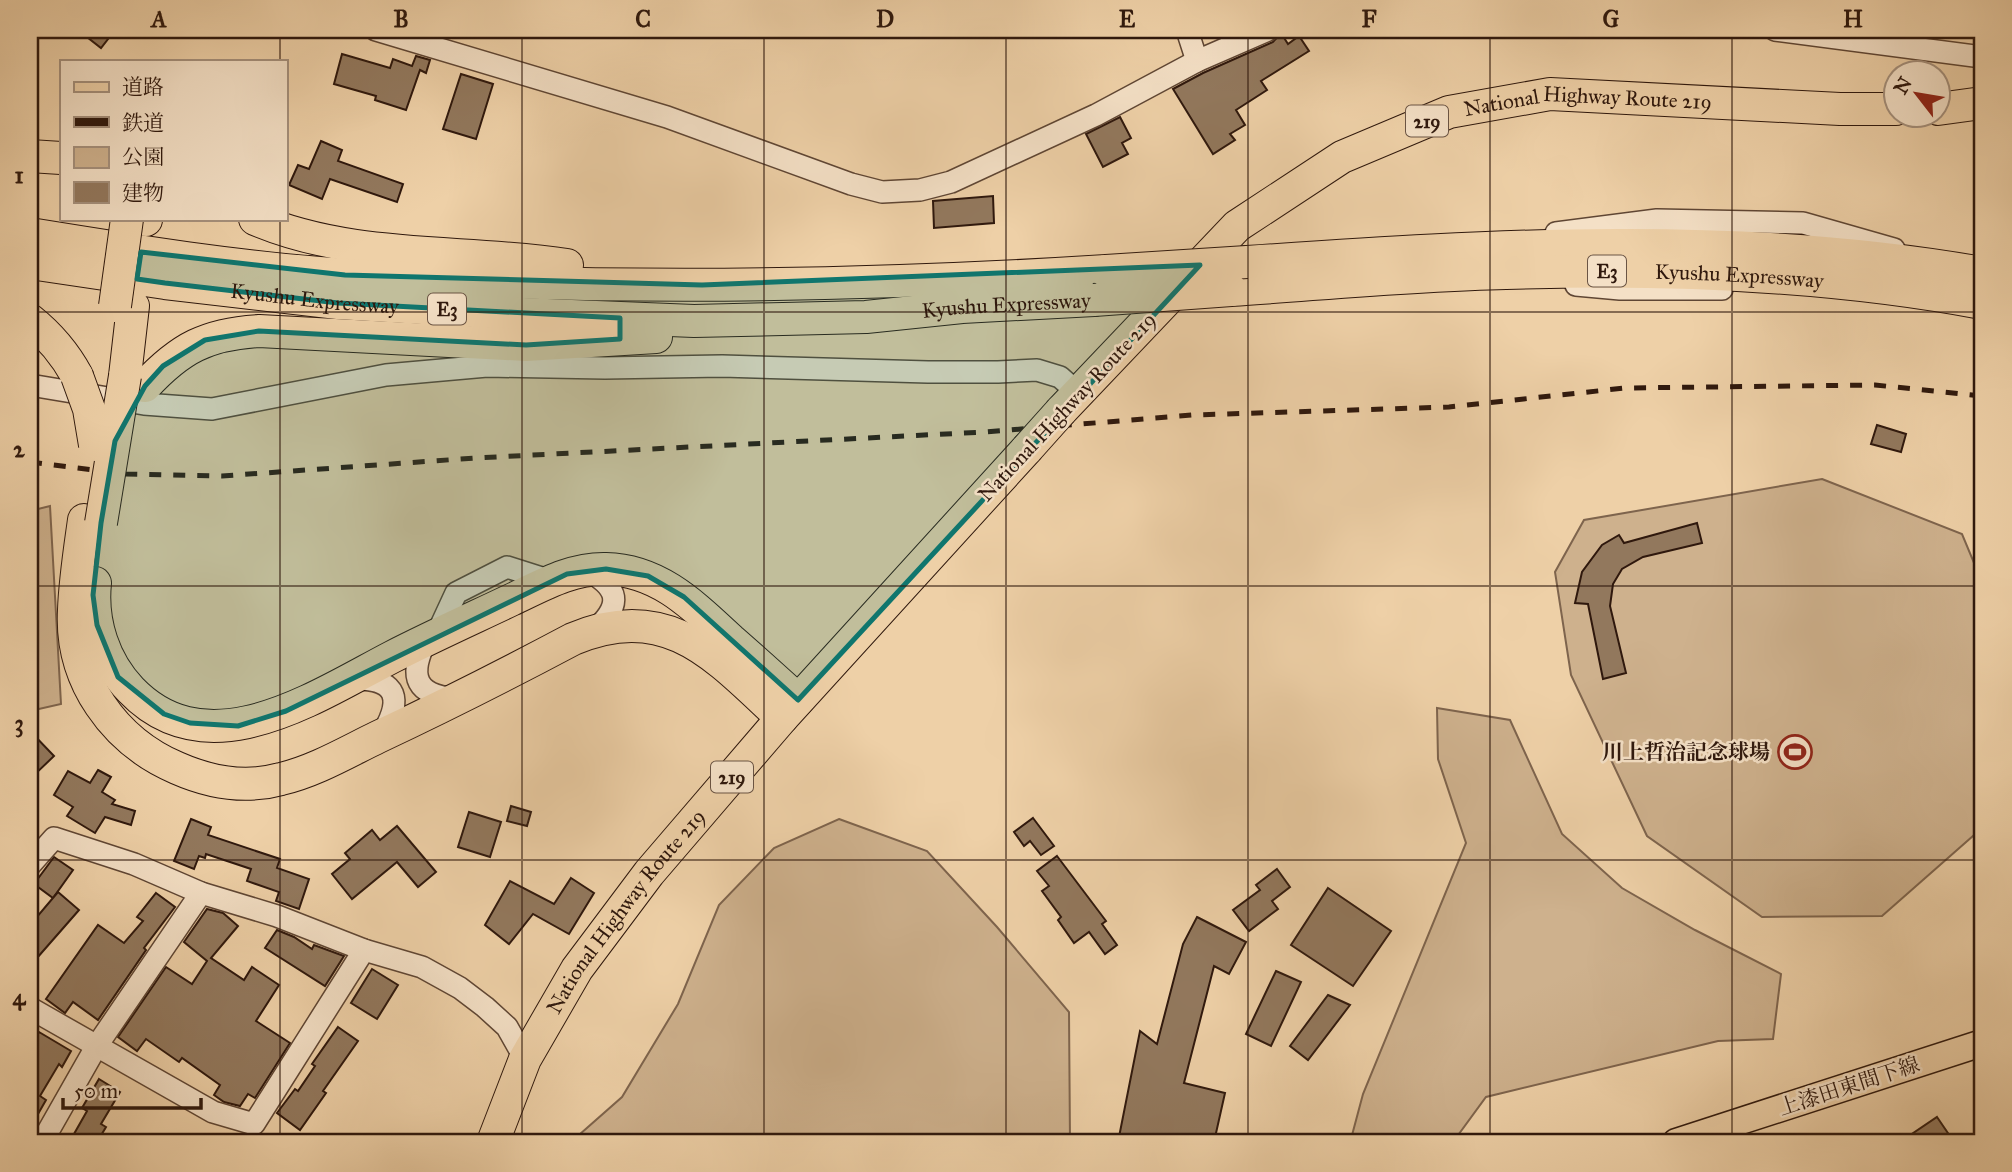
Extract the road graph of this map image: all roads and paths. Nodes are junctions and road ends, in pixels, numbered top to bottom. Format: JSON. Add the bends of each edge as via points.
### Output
{"nodes":[{"id":1,"x":376,"y":30,"type":"edge"},
{"id":2,"x":1187,"y":30,"type":"edge"},
{"id":3,"x":1268,"y":30,"type":"edge"},
{"id":4,"x":1774,"y":30,"type":"edge"},
{"id":5,"x":1982,"y":57,"type":"edge"},
{"id":6,"x":1197,"y":61,"type":"junction"},
{"id":7,"x":1982,"y":103,"type":"edge"},
{"id":8,"x":1952,"y":106,"type":"edge"},
{"id":9,"x":1882,"y":109,"type":"edge"},
{"id":10,"x":30,"y":156,"type":"edge"},
{"id":11,"x":60,"y":158,"type":"edge"},
{"id":12,"x":127,"y":220,"type":"edge"},
{"id":13,"x":146,"y":220,"type":"edge"},
{"id":14,"x":258,"y":220,"type":"edge"},
{"id":15,"x":30,"y":234,"type":"edge"},
{"id":16,"x":1450,"y":262,"type":"junction"},
{"id":17,"x":30,"y":263,"type":"edge"},
{"id":18,"x":702,"y":285,"type":"junction"},
{"id":19,"x":1975,"y":287,"type":"edge"},
{"id":20,"x":124,"y":306,"type":"junction"},
{"id":21,"x":866,"y":317,"type":"junction"},
{"id":22,"x":30,"y":320,"type":"edge"},
{"id":23,"x":113,"y":377,"type":"junction"},
{"id":24,"x":30,"y":385,"type":"edge"},
{"id":25,"x":1070,"y":402,"type":"junction"},
{"id":26,"x":92,"y":521,"type":"junction"},
{"id":27,"x":587,"y":570,"type":"junction"},
{"id":28,"x":595,"y":630,"type":"junction"},
{"id":29,"x":432,"y":637,"type":"junction"},
{"id":30,"x":350,"y":679,"type":"junction"},
{"id":31,"x":459,"y":699,"type":"junction"},
{"id":32,"x":790,"y":709,"type":"junction"},
{"id":33,"x":381,"y":736,"type":"junction"},
{"id":34,"x":30,"y":866,"type":"edge"},
{"id":35,"x":201,"y":893,"type":"junction"},
{"id":36,"x":364,"y":950,"type":"junction"},
{"id":37,"x":30,"y":1008,"type":"edge"},
{"id":38,"x":1982,"y":1043,"type":"edge"},
{"id":39,"x":96,"y":1047,"type":"junction"},
{"id":40,"x":525,"y":1059,"type":"junction"},
{"id":41,"x":42,"y":1142,"type":"edge"},
{"id":42,"x":493,"y":1142,"type":"edge"},
{"id":43,"x":1676,"y":1142,"type":"edge"}],
"edges":[{"from":1,"to":6,"type":"street","via":[[667,117],[881,192],[920,190],[951,182],[1096,115]]},
{"from":2,"to":6,"type":"street"},
{"from":3,"to":6,"type":"street"},
{"from":4,"to":5,"type":"street"},
{"from":7,"to":8,"type":"highway"},
{"from":9,"to":25,"type":"highway","name":"National Highway Route 219","number":"219","via":[[1550,94],[1449,112],[1342,157],[1237,226]]},
{"from":10,"to":11,"type":"highway"},
{"from":12,"to":20,"type":"highway","bridge":true},
{"from":13,"to":20,"type":"highway"},
{"from":14,"to":18,"type":"highway","via":[[306,237],[356,247],[550,262]]},
{"from":15,"to":18,"type":"highway","name":"Kyushu Expressway","number":"E3","via":[[172,257],[345,275]]},
{"from":16,"to":18,"type":"highway","name":"Kyushu Expressway","number":"E3","bridge":true,"via":[[1247,261],[1027,276]]},
{"from":16,"to":19,"type":"street","via":[[1620,289]]},
{"from":16,"to":19,"type":"highway","name":"Kyushu Expressway","number":"E3","via":[[1585,244],[1736,247],[1883,260]]},
{"from":16,"to":21,"type":"highway","name":"Kyushu Expressway","number":"E3","bridge":true,"via":[[1231,290]]},
{"from":17,"to":21,"type":"highway","name":"Kyushu Expressway","number":"E3","via":[[351,304],[694,321]]},
{"from":20,"to":23,"type":"highway"},
{"from":21,"to":23,"type":"highway","via":[[696,335],[526,345],[230,332],[181,352],[163,366]]},
{"from":22,"to":23,"type":"highway","via":[[65,353]]},
{"from":23,"to":26,"type":"highway"},
{"from":24,"to":25,"type":"street","via":[[144,404],[212,409],[386,375],[488,366],[1037,370],[1059,377]]},
{"from":25,"to":32,"type":"highway","name":"National Highway Route 219","number":"219","bridge":true},
{"from":26,"to":30,"type":"highway","via":[[93,595],[105,653],[118,677],[155,709],[190,723],[238,726],[286,711]]},
{"from":26,"to":33,"type":"highway","via":[[73,611],[81,666],[102,709],[140,748],[190,774],[245,785],[315,768]]},
{"from":27,"to":28,"type":"street","via":[[612,588],[610,616]]},
{"from":27,"to":29,"type":"highway","via":[[567,574]]},
{"from":27,"to":32,"type":"highway","via":[[648,576],[684,597]]},
{"from":28,"to":31,"type":"highway"},
{"from":28,"to":32,"type":"highway","via":[[640,626],[684,637]]},
{"from":29,"to":30,"type":"highway"},
{"from":29,"to":31,"type":"street","via":[[416,663],[415,675],[431,693]]},
{"from":30,"to":33,"type":"street","via":[[374,678],[390,689],[394,710]]},
{"from":31,"to":33,"type":"highway"},
{"from":32,"to":40,"type":"highway","name":"National Highway Route 219","number":"219","via":[[649,873],[577,969]]},
{"from":34,"to":35,"type":"street","via":[[54,838],[134,864]]},
{"from":35,"to":36,"type":"street"},
{"from":35,"to":39,"type":"street"},
{"from":36,"to":39,"type":"street","via":[[254,1124],[213,1112]]},
{"from":36,"to":40,"type":"street","via":[[422,967],[460,988],[508,1027]]},
{"from":37,"to":39,"type":"street"},
{"from":38,"to":43,"type":"main road","name":"上漆田東間下線"},
{"from":39,"to":41,"type":"street"},
{"from":40,"to":42,"type":"highway","name":"National Highway Route 219","number":"219"}]}
